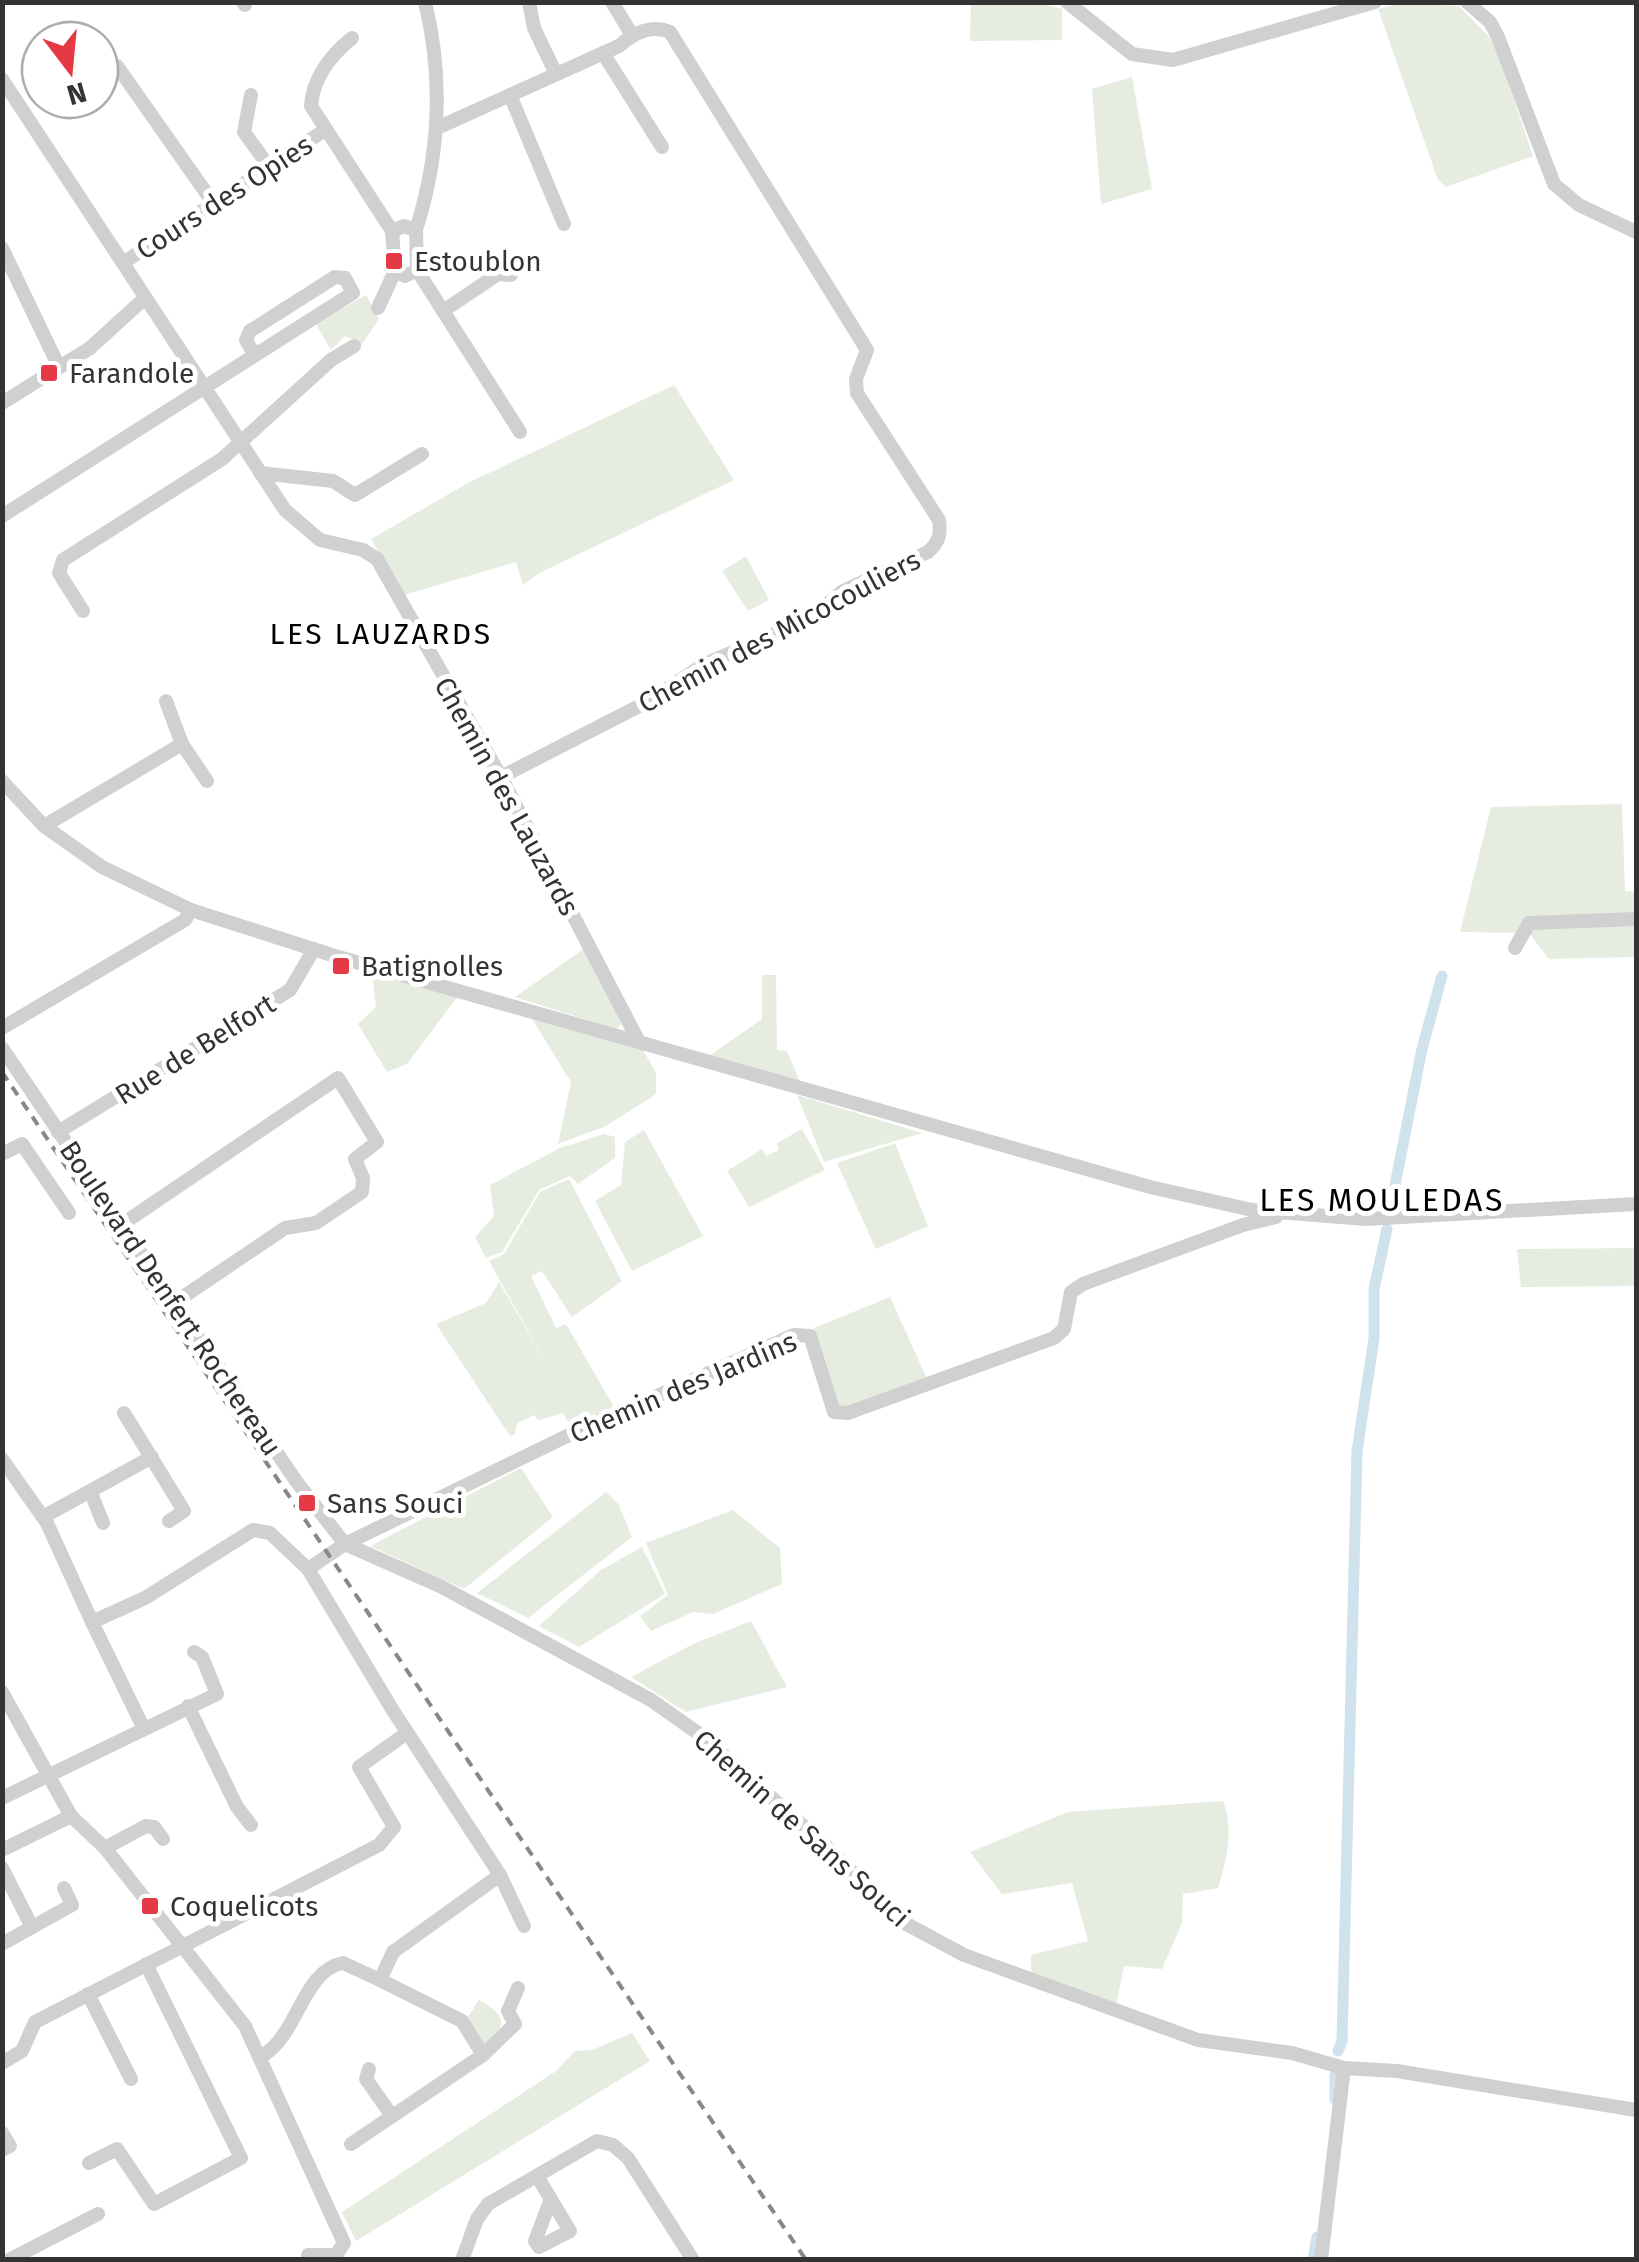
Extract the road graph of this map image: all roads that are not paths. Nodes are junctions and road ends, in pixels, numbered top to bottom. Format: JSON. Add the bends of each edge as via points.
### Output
{"nodes":[{"id":1,"x":425,"y":2,"type":"edge"},
{"id":2,"x":529,"y":2,"type":"edge"},
{"id":3,"x":612,"y":2,"type":"edge"},
{"id":4,"x":1066,"y":2,"type":"edge"},
{"id":5,"x":1375,"y":2,"type":"edge"},
{"id":6,"x":1467,"y":2,"type":"edge"},
{"id":7,"x":632,"y":35,"type":"junction"},
{"id":8,"x":352,"y":38,"type":"dead end"},
{"id":9,"x":604,"y":54,"type":"junction"},
{"id":10,"x":120,"y":70,"type":"edge"},
{"id":11,"x":556,"y":74,"type":"junction"},
{"id":12,"x":2,"y":80,"type":"edge"},
{"id":13,"x":251,"y":95,"type":"dead end"},
{"id":14,"x":510,"y":95,"type":"junction"},
{"id":15,"x":437,"y":128,"type":"junction"},
{"id":16,"x":325,"y":130,"type":"junction"},
{"id":17,"x":662,"y":147,"type":"dead end"},
{"id":18,"x":270,"y":168,"type":"junction"},
{"id":19,"x":214,"y":204,"type":"junction"},
{"id":20,"x":564,"y":224,"type":"dead end"},
{"id":21,"x":416,"y":230,"type":"junction"},
{"id":22,"x":392,"y":232,"type":"junction"},
{"id":23,"x":1636,"y":232,"type":"edge"},
{"id":24,"x":2,"y":248,"type":"edge"},
{"id":25,"x":122,"y":263,"type":"junction"},
{"id":26,"x":417,"y":270,"type":"junction"},
{"id":27,"x":394,"y":271,"type":"junction"},
{"id":28,"x":511,"y":275,"type":"dead end"},
{"id":29,"x":146,"y":298,"type":"junction"},
{"id":30,"x":378,"y":308,"type":"dead end"},
{"id":31,"x":443,"y":311,"type":"junction"},
{"id":32,"x":354,"y":346,"type":"dead end"},
{"id":33,"x":254,"y":354,"type":"junction"},
{"id":34,"x":58,"y":367,"type":"junction"},
{"id":35,"x":203,"y":386,"type":"junction"},
{"id":36,"x":2,"y":403,"type":"edge"},
{"id":37,"x":520,"y":432,"type":"dead end"},
{"id":38,"x":240,"y":444,"type":"junction"},
{"id":39,"x":422,"y":454,"type":"dead end"},
{"id":40,"x":260,"y":473,"type":"junction"},
{"id":41,"x":2,"y":516,"type":"edge"},
{"id":42,"x":82,"y":611,"type":"dead end"},
{"id":43,"x":166,"y":702,"type":"dead end"},
{"id":44,"x":182,"y":744,"type":"junction"},
{"id":45,"x":501,"y":777,"type":"junction"},
{"id":46,"x":2,"y":780,"type":"edge"},
{"id":47,"x":207,"y":780,"type":"dead end"},
{"id":48,"x":44,"y":826,"type":"junction"},
{"id":49,"x":190,"y":910,"type":"junction"},
{"id":50,"x":1636,"y":919,"type":"edge"},
{"id":51,"x":314,"y":948,"type":"junction"},
{"id":52,"x":1515,"y":948,"type":"dead end"},
{"id":53,"x":2,"y":1028,"type":"edge"},
{"id":54,"x":638,"y":1040,"type":"junction"},
{"id":55,"x":2,"y":1048,"type":"edge"},
{"id":56,"x":58,"y":1132,"type":"junction"},
{"id":57,"x":2,"y":1154,"type":"edge"},
{"id":58,"x":1218,"y":1204,"type":"junction"},
{"id":59,"x":1636,"y":1204,"type":"edge"},
{"id":60,"x":69,"y":1213,"type":"dead end"},
{"id":61,"x":1286,"y":1215,"type":"junction"},
{"id":62,"x":121,"y":1225,"type":"junction"},
{"id":63,"x":1222,"y":1234,"type":"junction"},
{"id":64,"x":174,"y":1303,"type":"junction"},
{"id":65,"x":124,"y":1413,"type":"dead end"},
{"id":66,"x":152,"y":1458,"type":"junction"},
{"id":67,"x":2,"y":1459,"type":"edge"},
{"id":68,"x":90,"y":1493,"type":"junction"},
{"id":69,"x":43,"y":1517,"type":"junction"},
{"id":70,"x":169,"y":1521,"type":"dead end"},
{"id":71,"x":103,"y":1523,"type":"dead end"},
{"id":72,"x":345,"y":1544,"type":"junction"},
{"id":73,"x":308,"y":1568,"type":"junction"},
{"id":74,"x":92,"y":1622,"type":"junction"},
{"id":75,"x":194,"y":1652,"type":"dead end"},
{"id":76,"x":2,"y":1692,"type":"edge"},
{"id":77,"x":188,"y":1706,"type":"junction"},
{"id":78,"x":8,"y":1716,"type":"edge"},
{"id":79,"x":144,"y":1727,"type":"junction"},
{"id":80,"x":407,"y":1732,"type":"junction"},
{"id":81,"x":49,"y":1776,"type":"junction"},
{"id":82,"x":2,"y":1798,"type":"edge"},
{"id":83,"x":72,"y":1816,"type":"junction"},
{"id":84,"x":251,"y":1825,"type":"dead end"},
{"id":85,"x":163,"y":1839,"type":"dead end"},
{"id":86,"x":104,"y":1848,"type":"junction"},
{"id":87,"x":2,"y":1850,"type":"edge"},
{"id":88,"x":2,"y":1868,"type":"edge"},
{"id":89,"x":500,"y":1875,"type":"junction"},
{"id":90,"x":64,"y":1888,"type":"dead end"},
{"id":91,"x":524,"y":1926,"type":"dead end"},
{"id":92,"x":32,"y":1927,"type":"junction"},
{"id":93,"x":2,"y":1944,"type":"edge"},
{"id":94,"x":181,"y":1944,"type":"junction"},
{"id":95,"x":146,"y":1964,"type":"junction"},
{"id":96,"x":380,"y":1980,"type":"junction"},
{"id":97,"x":518,"y":1988,"type":"dead end"},
{"id":98,"x":88,"y":1994,"type":"junction"},
{"id":99,"x":482,"y":2055,"type":"junction"},
{"id":100,"x":262,"y":2056,"type":"junction"},
{"id":101,"x":3,"y":2060,"type":"edge"},
{"id":102,"x":1344,"y":2068,"type":"junction"},
{"id":103,"x":369,"y":2069,"type":"dead end"},
{"id":104,"x":131,"y":2079,"type":"dead end"},
{"id":105,"x":1636,"y":2110,"type":"edge"},
{"id":106,"x":392,"y":2116,"type":"junction"},
{"id":107,"x":2,"y":2133,"type":"edge"},
{"id":108,"x":350,"y":2144,"type":"dead end"},
{"id":109,"x":2,"y":2150,"type":"edge"},
{"id":110,"x":89,"y":2163,"type":"dead end"},
{"id":111,"x":537,"y":2176,"type":"junction"},
{"id":112,"x":551,"y":2199,"type":"dead end"},
{"id":113,"x":98,"y":2214,"type":"dead end"},
{"id":114,"x":334,"y":2249,"type":"edge"},
{"id":115,"x":685,"y":2255,"type":"edge"},
{"id":116,"x":304,"y":2257,"type":"edge"},
{"id":117,"x":10,"y":2260,"type":"edge"},
{"id":118,"x":462,"y":2260,"type":"edge"},
{"id":119,"x":1321,"y":2260,"type":"edge"}],
"edges":[{"from":1,"to":15,"type":"street","via":[[436,61]]},
{"from":2,"to":11,"type":"street"},
{"from":3,"to":7,"type":"street"},
{"from":4,"to":5,"type":"street","via":[[1132,54],[1173,60]]},
{"from":6,"to":23,"type":"street","via":[[1498,37],[1554,184],[1579,205]]},
{"from":7,"to":9,"type":"street"},
{"from":7,"to":45,"type":"street","name":"Chemin des Micocouliers","via":[[661,29],[678,38],[868,350],[857,392],[939,520],[938,542],[842,591],[809,619],[702,665],[647,702]]},
{"from":8,"to":16,"type":"street","via":[[334,53],[312,91],[310,106]]},
{"from":9,"to":11,"type":"street"},
{"from":9,"to":17,"type":"street"},
{"from":10,"to":19,"type":"street"},
{"from":11,"to":14,"type":"street"},
{"from":12,"to":25,"type":"street","name":"Chemin des Lauzards"},
{"from":13,"to":18,"type":"street","via":[[244,132]]},
{"from":14,"to":15,"type":"street"},
{"from":14,"to":20,"type":"street"},
{"from":15,"to":21,"type":"street"},
{"from":16,"to":18,"type":"street","name":"Cours des Opies"},
{"from":16,"to":22,"type":"street"},
{"from":18,"to":19,"type":"street","name":"Cours des Opies"},
{"from":19,"to":25,"type":"street","name":"Cours des Opies"},
{"from":21,"to":22,"type":"street"},
{"from":21,"to":26,"type":"street"},
{"from":22,"to":27,"type":"street"},
{"from":24,"to":34,"type":"street"},
{"from":25,"to":29,"type":"street","name":"Chemin des Lauzards"},
{"from":26,"to":27,"type":"street","via":[[405,276]]},
{"from":26,"to":31,"type":"street"},
{"from":27,"to":30,"type":"street"},
{"from":28,"to":31,"type":"street","via":[[498,274]]},
{"from":29,"to":34,"type":"street"},
{"from":29,"to":35,"type":"street","name":"Chemin des Lauzards"},
{"from":31,"to":37,"type":"street"},
{"from":32,"to":38,"type":"street"},
{"from":33,"to":33,"type":"street","via":[[353,293],[345,278],[336,277],[250,331],[246,340]]},
{"from":33,"to":35,"type":"street"},
{"from":34,"to":36,"type":"street"},
{"from":35,"to":38,"type":"street","name":"Chemin des Lauzards"},
{"from":35,"to":41,"type":"street"},
{"from":38,"to":40,"type":"street","name":"Chemin des Lauzards"},
{"from":38,"to":42,"type":"street","via":[[58,565]]},
{"from":39,"to":40,"type":"street","via":[[354,495],[333,481]]},
{"from":40,"to":45,"type":"street","name":"Chemin des Lauzards","via":[[285,510],[320,540],[377,559]]},
{"from":43,"to":44,"type":"street"},
{"from":44,"to":47,"type":"street"},
{"from":44,"to":48,"type":"street"},
{"from":45,"to":54,"type":"street","name":"Chemin des Lauzards"},
{"from":46,"to":48,"type":"street"},
{"from":48,"to":49,"type":"street","via":[[102,867]]},
{"from":49,"to":51,"type":"street"},
{"from":49,"to":53,"type":"street","via":[[124,958]]},
{"from":50,"to":52,"type":"street","via":[[1529,923]]},
{"from":51,"to":54,"type":"street"},
{"from":51,"to":56,"type":"street","name":"Rue de Belfort","via":[[290,990]]},
{"from":54,"to":58,"type":"street"},
{"from":55,"to":56,"type":"street","name":"Boulevard Denfert Rochereau"},
{"from":56,"to":62,"type":"street","name":"Boulevard Denfert Rochereau"},
{"from":57,"to":60,"type":"street","via":[[22,1144]]},
{"from":58,"to":61,"type":"street"},
{"from":58,"to":63,"type":"street"},
{"from":59,"to":61,"type":"street","via":[[1366,1219]]},
{"from":61,"to":63,"type":"street","name":"Chemin des Jardins"},
{"from":62,"to":64,"type":"street","name":"Boulevard Denfert Rochereau"},
{"from":62,"to":64,"type":"street","via":[[338,1078],[377,1142],[355,1159],[362,1192],[316,1222],[284,1228]]},
{"from":63,"to":72,"type":"street","name":"Chemin des Jardins","via":[[1074,1288],[1064,1329],[1054,1338],[848,1413],[834,1412],[810,1336],[794,1335]]},
{"from":64,"to":72,"type":"street","name":"Boulevard Denfert Rochereau"},
{"from":65,"to":66,"type":"street"},
{"from":66,"to":68,"type":"street"},
{"from":66,"to":70,"type":"street","via":[[184,1511]]},
{"from":67,"to":69,"type":"street"},
{"from":68,"to":69,"type":"street"},
{"from":68,"to":71,"type":"street"},
{"from":69,"to":74,"type":"street"},
{"from":72,"to":73,"type":"street"},
{"from":72,"to":102,"type":"street","name":"Chemin de Sans Souci","via":[[440,1586],[650,1700],[702,1736],[879,1902],[927,1937],[1169,2032]]},
{"from":73,"to":74,"type":"street","via":[[270,1533],[253,1530]]},
{"from":73,"to":80,"type":"street"},
{"from":74,"to":79,"type":"street"},
{"from":75,"to":77,"type":"street","via":[[217,1694]]},
{"from":76,"to":78,"type":"street"},
{"from":77,"to":79,"type":"street"},
{"from":77,"to":84,"type":"street"},
{"from":78,"to":81,"type":"street"},
{"from":79,"to":81,"type":"street"},
{"from":80,"to":89,"type":"street"},
{"from":80,"to":94,"type":"street","via":[[359,1766],[394,1827],[389,1836]]},
{"from":81,"to":82,"type":"street"},
{"from":81,"to":83,"type":"street"},
{"from":83,"to":86,"type":"street"},
{"from":83,"to":87,"type":"street"},
{"from":85,"to":86,"type":"street","via":[[146,1826]]},
{"from":86,"to":94,"type":"street"},
{"from":88,"to":92,"type":"street"},
{"from":89,"to":91,"type":"street"},
{"from":89,"to":96,"type":"street","via":[[393,1952]]},
{"from":90,"to":92,"type":"street","via":[[72,1905]]},
{"from":92,"to":93,"type":"street"},
{"from":94,"to":95,"type":"street"},
{"from":94,"to":100,"type":"street"},
{"from":95,"to":98,"type":"street"},
{"from":95,"to":110,"type":"street","via":[[241,2158],[154,2204],[117,2149]]},
{"from":96,"to":99,"type":"street","via":[[462,2020]]},
{"from":96,"to":100,"type":"street","via":[[344,1963],[331,1965],[320,1973],[281,2044]]},
{"from":97,"to":99,"type":"street","via":[[508,2012],[515,2024]]},
{"from":98,"to":101,"type":"street","via":[[34,2022],[28,2042]]},
{"from":98,"to":104,"type":"street"},
{"from":99,"to":106,"type":"street"},
{"from":100,"to":114,"type":"street","via":[[333,2218]]},
{"from":102,"to":105,"type":"street","name":"Chemin de Sans Souci","via":[[1397,2070]]},
{"from":102,"to":119,"type":"street"},
{"from":103,"to":106,"type":"street","via":[[366,2079]]},
{"from":106,"to":108,"type":"street"},
{"from":107,"to":109,"type":"street","via":[[10,2146]]},
{"from":111,"to":112,"type":"street"},
{"from":111,"to":115,"type":"street","via":[[597,2141],[613,2146],[628,2158]]},
{"from":111,"to":118,"type":"street","via":[[488,2204]]},
{"from":113,"to":117,"type":"street"},
{"from":114,"to":116,"type":"street"}]}
